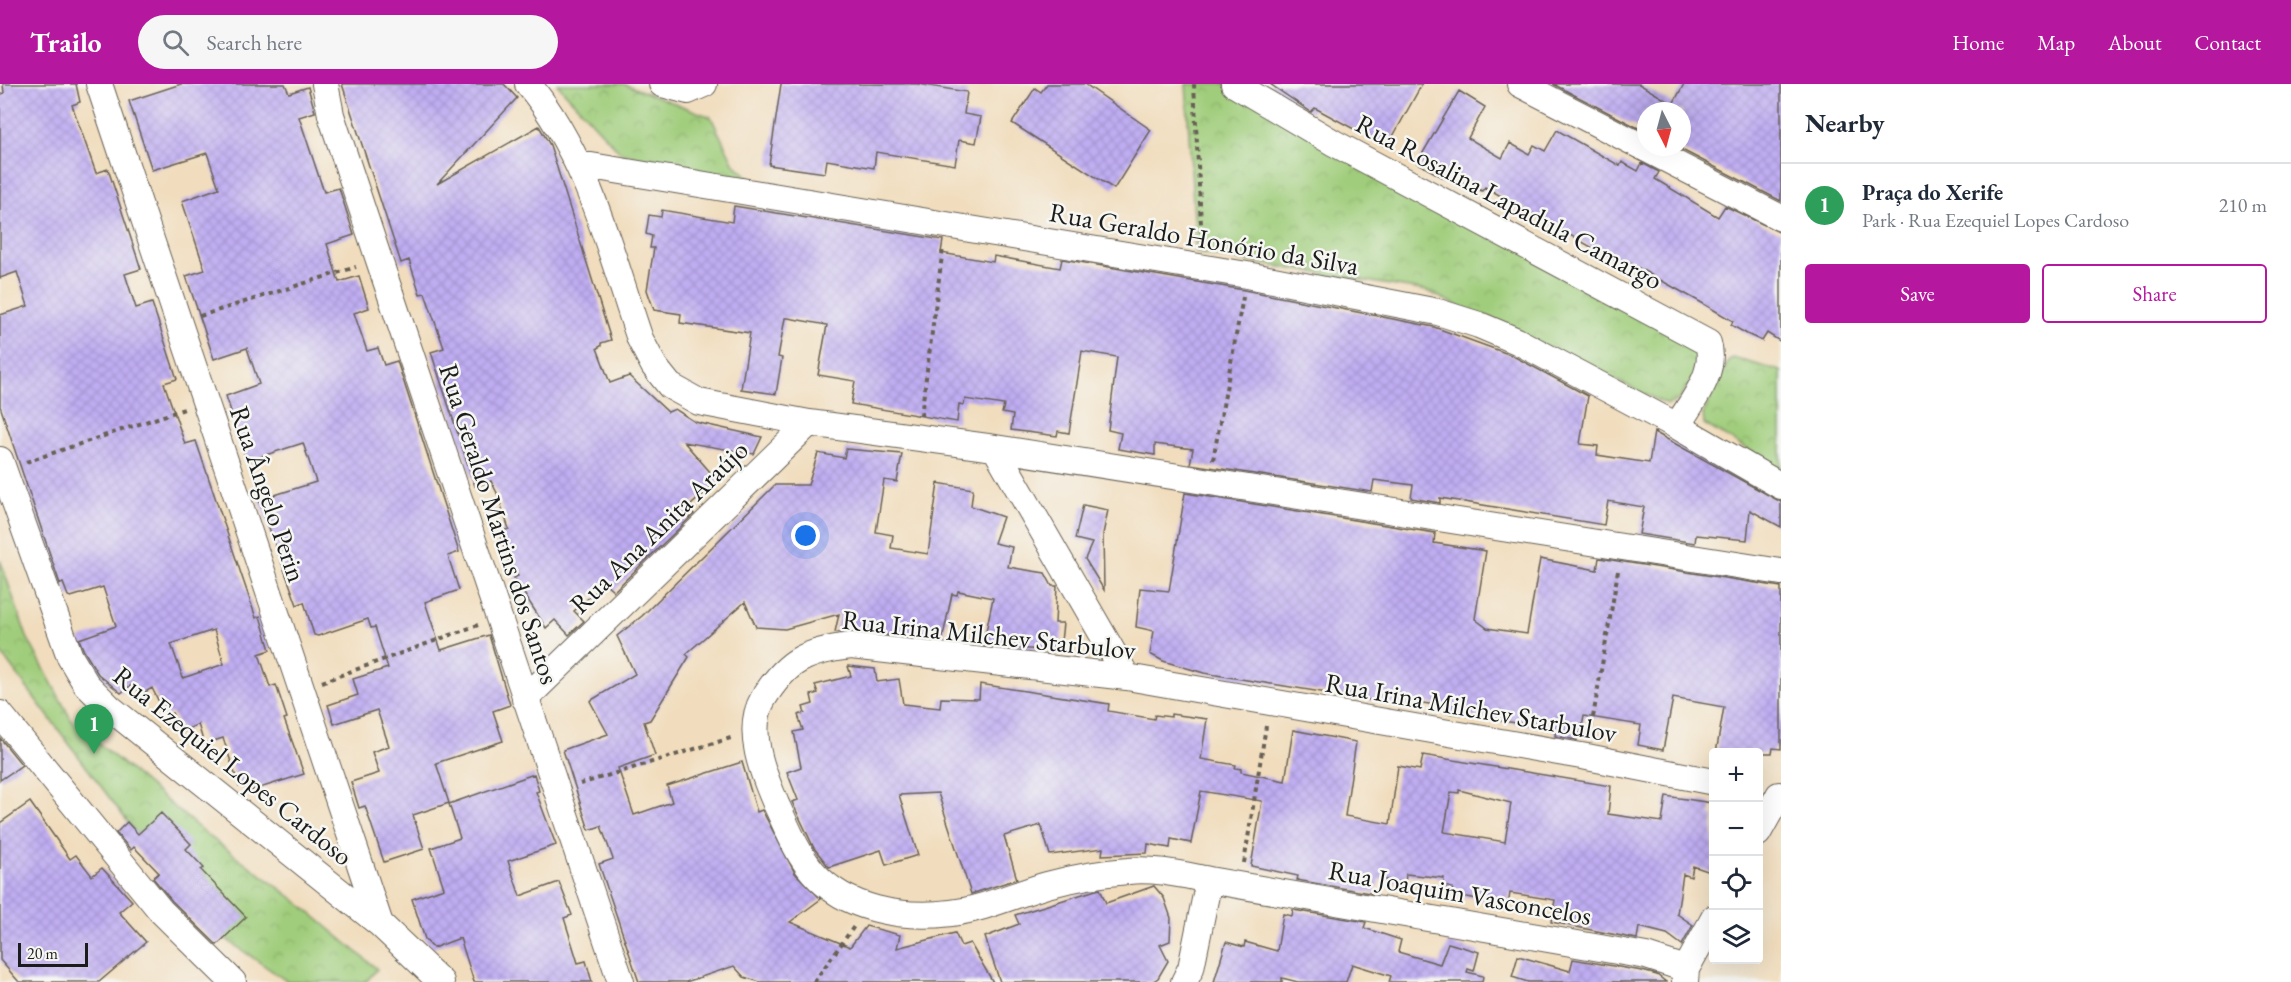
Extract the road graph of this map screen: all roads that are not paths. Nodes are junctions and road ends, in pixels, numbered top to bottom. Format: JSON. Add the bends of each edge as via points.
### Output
{"nodes":[{"id":1,"x":99,"y":84,"type":"edge"},
{"id":2,"x":325,"y":84,"type":"edge"},
{"id":3,"x":528,"y":84,"type":"edge"},
{"id":4,"x":662,"y":84,"type":"edge"},
{"id":5,"x":704,"y":84,"type":"edge"},
{"id":6,"x":1234,"y":84,"type":"edge"},
{"id":7,"x":1520,"y":84,"type":"edge"},
{"id":8,"x":579,"y":164,"type":"junction"},
{"id":9,"x":1781,"y":218,"type":"edge"},
{"id":10,"x":808,"y":423,"type":"junction"},
{"id":11,"x":1677,"y":426,"type":"junction"},
{"id":12,"x":995,"y":448,"type":"junction"},
{"id":13,"x":2,"y":465,"type":"edge"},
{"id":14,"x":1781,"y":486,"type":"edge"},
{"id":15,"x":1781,"y":572,"type":"edge"},
{"id":16,"x":1127,"y":677,"type":"junction"},
{"id":17,"x":525,"y":699,"type":"junction"},
{"id":18,"x":0,"y":714,"type":"edge"},
{"id":19,"x":1709,"y":781,"type":"edge"},
{"id":20,"x":1773,"y":794,"type":"edge"},
{"id":21,"x":1763,"y":820,"type":"edge"},
{"id":22,"x":1209,"y":879,"type":"junction"},
{"id":23,"x":380,"y":924,"type":"junction"},
{"id":24,"x":1709,"y":926,"type":"edge"},
{"id":25,"x":1686,"y":975,"type":"edge"},
{"id":26,"x":233,"y":982,"type":"edge"},
{"id":27,"x":441,"y":982,"type":"edge"},
{"id":28,"x":621,"y":982,"type":"edge"},
{"id":29,"x":1184,"y":982,"type":"edge"}],
"edges":[{"from":1,"to":23,"type":"street","name":"Rua Ângelo Perin"},
{"from":2,"to":17,"type":"street","name":"Rua Geraldo Martins dos Santos","via":[[331,115]]},
{"from":3,"to":8,"type":"street","via":[[555,119]]},
{"from":4,"to":5,"type":"street","via":[[688,91]]},
{"from":6,"to":11,"type":"street","name":"Rua Rosalina Lapadula Camargo","via":[[1334,143],[1708,343],[1708,373]]},
{"from":7,"to":9,"type":"street"},
{"from":8,"to":10,"type":"street","via":[[640,339],[670,386],[699,402]]},
{"from":8,"to":11,"type":"street","name":"Rua Geraldo Honório da Silva","via":[[1203,267],[1438,312],[1517,341]]},
{"from":10,"to":12,"type":"street"},
{"from":10,"to":17,"type":"street","name":"Rua Ana Anita Araújo"},
{"from":11,"to":14,"type":"street","name":"Rua Geraldo Honório da Silva"},
{"from":12,"to":15,"type":"street"},
{"from":12,"to":16,"type":"street"},
{"from":13,"to":23,"type":"street","name":"Rua Ezequiel Lopes Cardoso","via":[[70,657],[86,684],[110,708]]},
{"from":16,"to":19,"type":"street","name":"Rua Irina Milchev Starbulov"},
{"from":16,"to":22,"type":"street","name":"Rua Irina Milchev Starbulov","via":[[851,646],[818,650],[796,660],[776,678],[760,704],[755,730],[768,785],[795,847],[813,872],[837,894],[868,908],[914,914],[952,913],[1049,885],[1130,870]]},
{"from":17,"to":28,"type":"street","name":"Rua Geraldo Martins dos Santos"},
{"from":18,"to":26,"type":"street","via":[[160,910]]},
{"from":20,"to":21,"type":"street"},
{"from":22,"to":25,"type":"street","name":"Rua Joaquim Vasconcelos","via":[[1646,956]]},
{"from":22,"to":29,"type":"street","via":[[1191,968]]},
{"from":23,"to":27,"type":"street","name":"Rua Ezequiel Lopes Cardoso"},
{"from":24,"to":25,"type":"street"}]}
